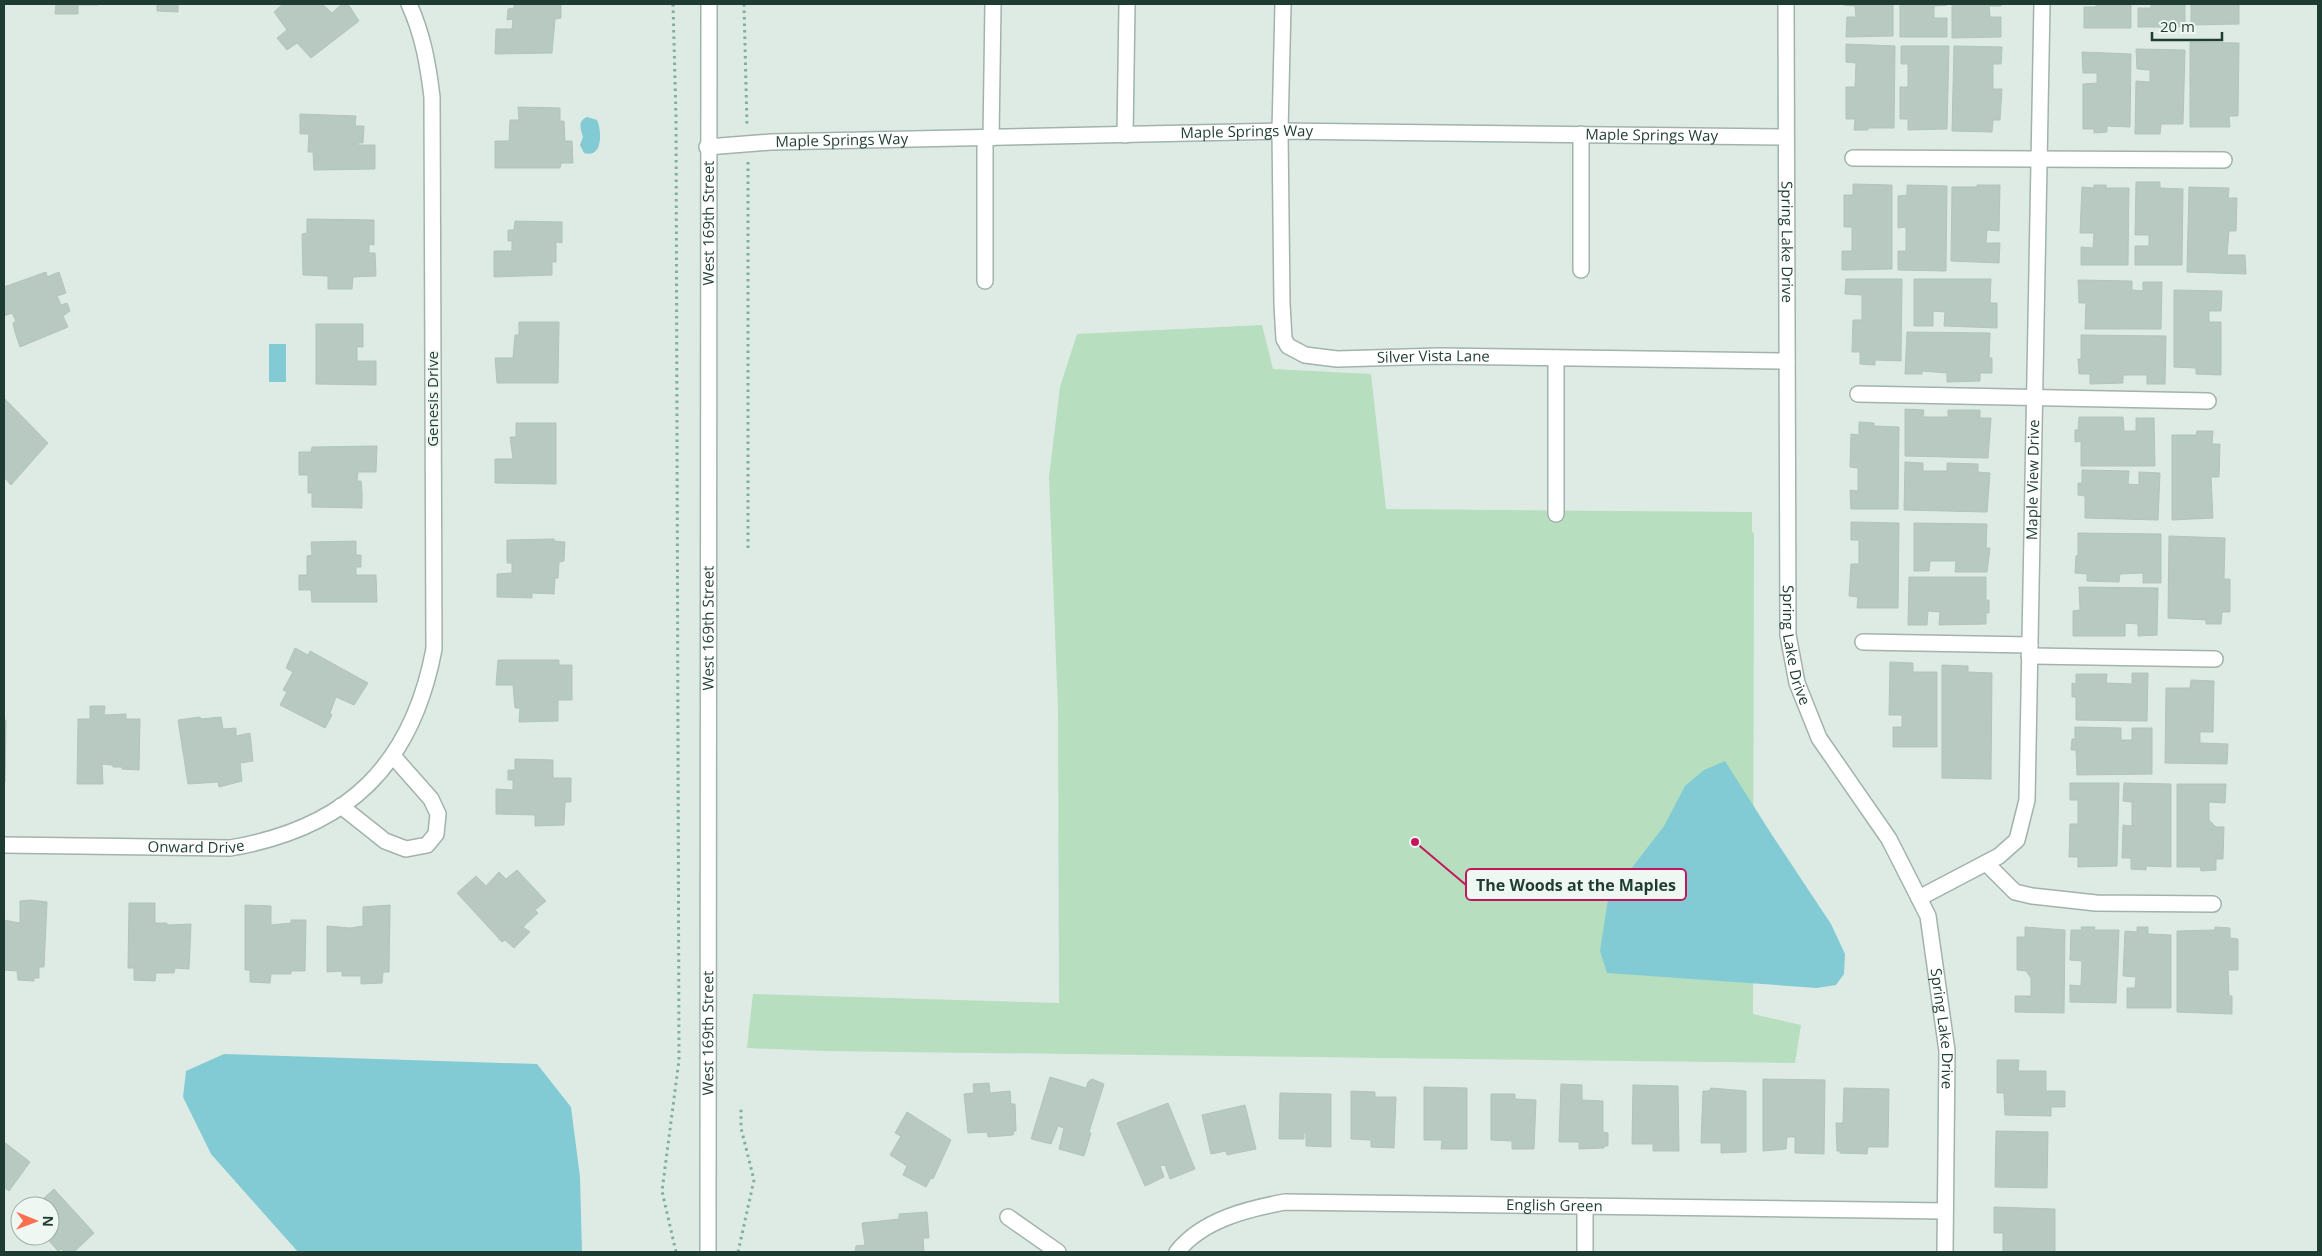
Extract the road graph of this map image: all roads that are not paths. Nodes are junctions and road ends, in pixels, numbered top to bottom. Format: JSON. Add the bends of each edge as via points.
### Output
{"nodes":[{"id":1,"x":409,"y":4,"type":"edge"},
{"id":2,"x":709,"y":4,"type":"edge"},
{"id":3,"x":993,"y":4,"type":"edge"},
{"id":4,"x":1128,"y":4,"type":"edge"},
{"id":5,"x":1282,"y":4,"type":"edge"},
{"id":6,"x":1786,"y":4,"type":"edge"},
{"id":7,"x":2042,"y":4,"type":"edge"},
{"id":8,"x":1581,"y":134,"type":"junction"},
{"id":9,"x":1125,"y":135,"type":"junction"},
{"id":10,"x":1281,"y":136,"type":"junction"},
{"id":11,"x":1786,"y":137,"type":"junction"},
{"id":12,"x":988,"y":138,"type":"junction"},
{"id":13,"x":708,"y":147,"type":"junction"},
{"id":14,"x":1853,"y":158,"type":"dead end"},
{"id":15,"x":2039,"y":159,"type":"junction"},
{"id":16,"x":2224,"y":160,"type":"dead end"},
{"id":17,"x":1581,"y":270,"type":"dead end"},
{"id":18,"x":985,"y":281,"type":"dead end"},
{"id":19,"x":1556,"y":358,"type":"junction"},
{"id":20,"x":1787,"y":361,"type":"junction"},
{"id":21,"x":1858,"y":394,"type":"dead end"},
{"id":22,"x":2034,"y":397,"type":"junction"},
{"id":23,"x":2208,"y":401,"type":"dead end"},
{"id":24,"x":1556,"y":514,"type":"dead end"},
{"id":25,"x":1863,"y":642,"type":"dead end"},
{"id":26,"x":2030,"y":650,"type":"junction"},
{"id":27,"x":2215,"y":659,"type":"dead end"},
{"id":28,"x":393,"y":756,"type":"junction"},
{"id":29,"x":371,"y":782,"type":"joint"},
{"id":30,"x":341,"y":806,"type":"junction"},
{"id":31,"x":4,"y":844,"type":"edge"},
{"id":32,"x":1986,"y":863,"type":"junction"},
{"id":33,"x":1919,"y":898,"type":"junction"},
{"id":34,"x":2212,"y":904,"type":"dead end"},
{"id":35,"x":1585,"y":1206,"type":"junction"},
{"id":36,"x":1945,"y":1211,"type":"junction"},
{"id":37,"x":1008,"y":1217,"type":"dead end"},
{"id":38,"x":708,"y":1252,"type":"edge"},
{"id":39,"x":1058,"y":1252,"type":"edge"},
{"id":40,"x":1177,"y":1252,"type":"edge"},
{"id":41,"x":1585,"y":1252,"type":"edge"},
{"id":42,"x":1945,"y":1252,"type":"edge"}],
"edges":[{"from":1,"to":28,"type":"street","name":"Genesis Drive","via":[[426,50],[432,98],[434,649],[427,684]]},
{"from":2,"to":13,"type":"street","name":"West 169th Street"},
{"from":3,"to":12,"type":"street"},
{"from":4,"to":9,"type":"street"},
{"from":5,"to":10,"type":"street"},
{"from":6,"to":11,"type":"street","name":"Spring Lake Drive"},
{"from":7,"to":15,"type":"street","name":"Maple View Drive"},
{"from":8,"to":10,"type":"street","name":"Maple Springs Way"},
{"from":8,"to":11,"type":"street","name":"Maple Springs Way"},
{"from":8,"to":17,"type":"street"},
{"from":9,"to":10,"type":"street","name":"Maple Springs Way"},
{"from":9,"to":12,"type":"street","name":"Maple Springs Way"},
{"from":10,"to":19,"type":"street","name":"Silver Vista Lane","via":[[1282,304],[1284,339],[1288,346],[1305,355],[1337,360],[1440,356]]},
{"from":11,"to":20,"type":"street","name":"Spring Lake Drive"},
{"from":12,"to":13,"type":"street","name":"Maple Springs Way"},
{"from":12,"to":18,"type":"street"},
{"from":13,"to":38,"type":"street","name":"West 169th Street"},
{"from":14,"to":15,"type":"street"},
{"from":15,"to":16,"type":"street"},
{"from":15,"to":22,"type":"street","name":"Maple View Drive"},
{"from":19,"to":20,"type":"street","name":"Silver Vista Lane"},
{"from":19,"to":24,"type":"street"},
{"from":20,"to":33,"type":"street","name":"Spring Lake Drive","via":[[1788,635],[1797,683],[1820,738],[1889,839]]},
{"from":21,"to":22,"type":"street"},
{"from":22,"to":23,"type":"street"},
{"from":22,"to":26,"type":"street","name":"Maple View Drive"},
{"from":25,"to":26,"type":"street"},
{"from":26,"to":27,"type":"street"},
{"from":26,"to":32,"type":"street","name":"Maple View Drive","via":[[2026,800],[2017,840]]},
{"from":28,"to":29,"type":"street","name":"Genesis Drive"},
{"from":28,"to":30,"type":"street","via":[[431,799],[438,814],[436,834],[427,845],[406,849],[385,841]]},
{"from":29,"to":30,"type":"street","name":"Onward Drive"},
{"from":30,"to":31,"type":"street","name":"Onward Drive","via":[[321,820],[291,833],[230,848]]},
{"from":32,"to":33,"type":"street","name":"Maple View Drive"},
{"from":32,"to":34,"type":"street","via":[[2015,892],[2032,896],[2096,903]]},
{"from":33,"to":36,"type":"street","name":"Spring Lake Drive","via":[[1928,916],[1947,1051]]},
{"from":35,"to":36,"type":"street","name":"English Green"},
{"from":35,"to":40,"type":"street","name":"English Green","via":[[1284,1202],[1248,1208],[1212,1224]]},
{"from":35,"to":41,"type":"street"},
{"from":36,"to":42,"type":"street","name":"Spring Lake Drive"},
{"from":37,"to":39,"type":"street"}]}
